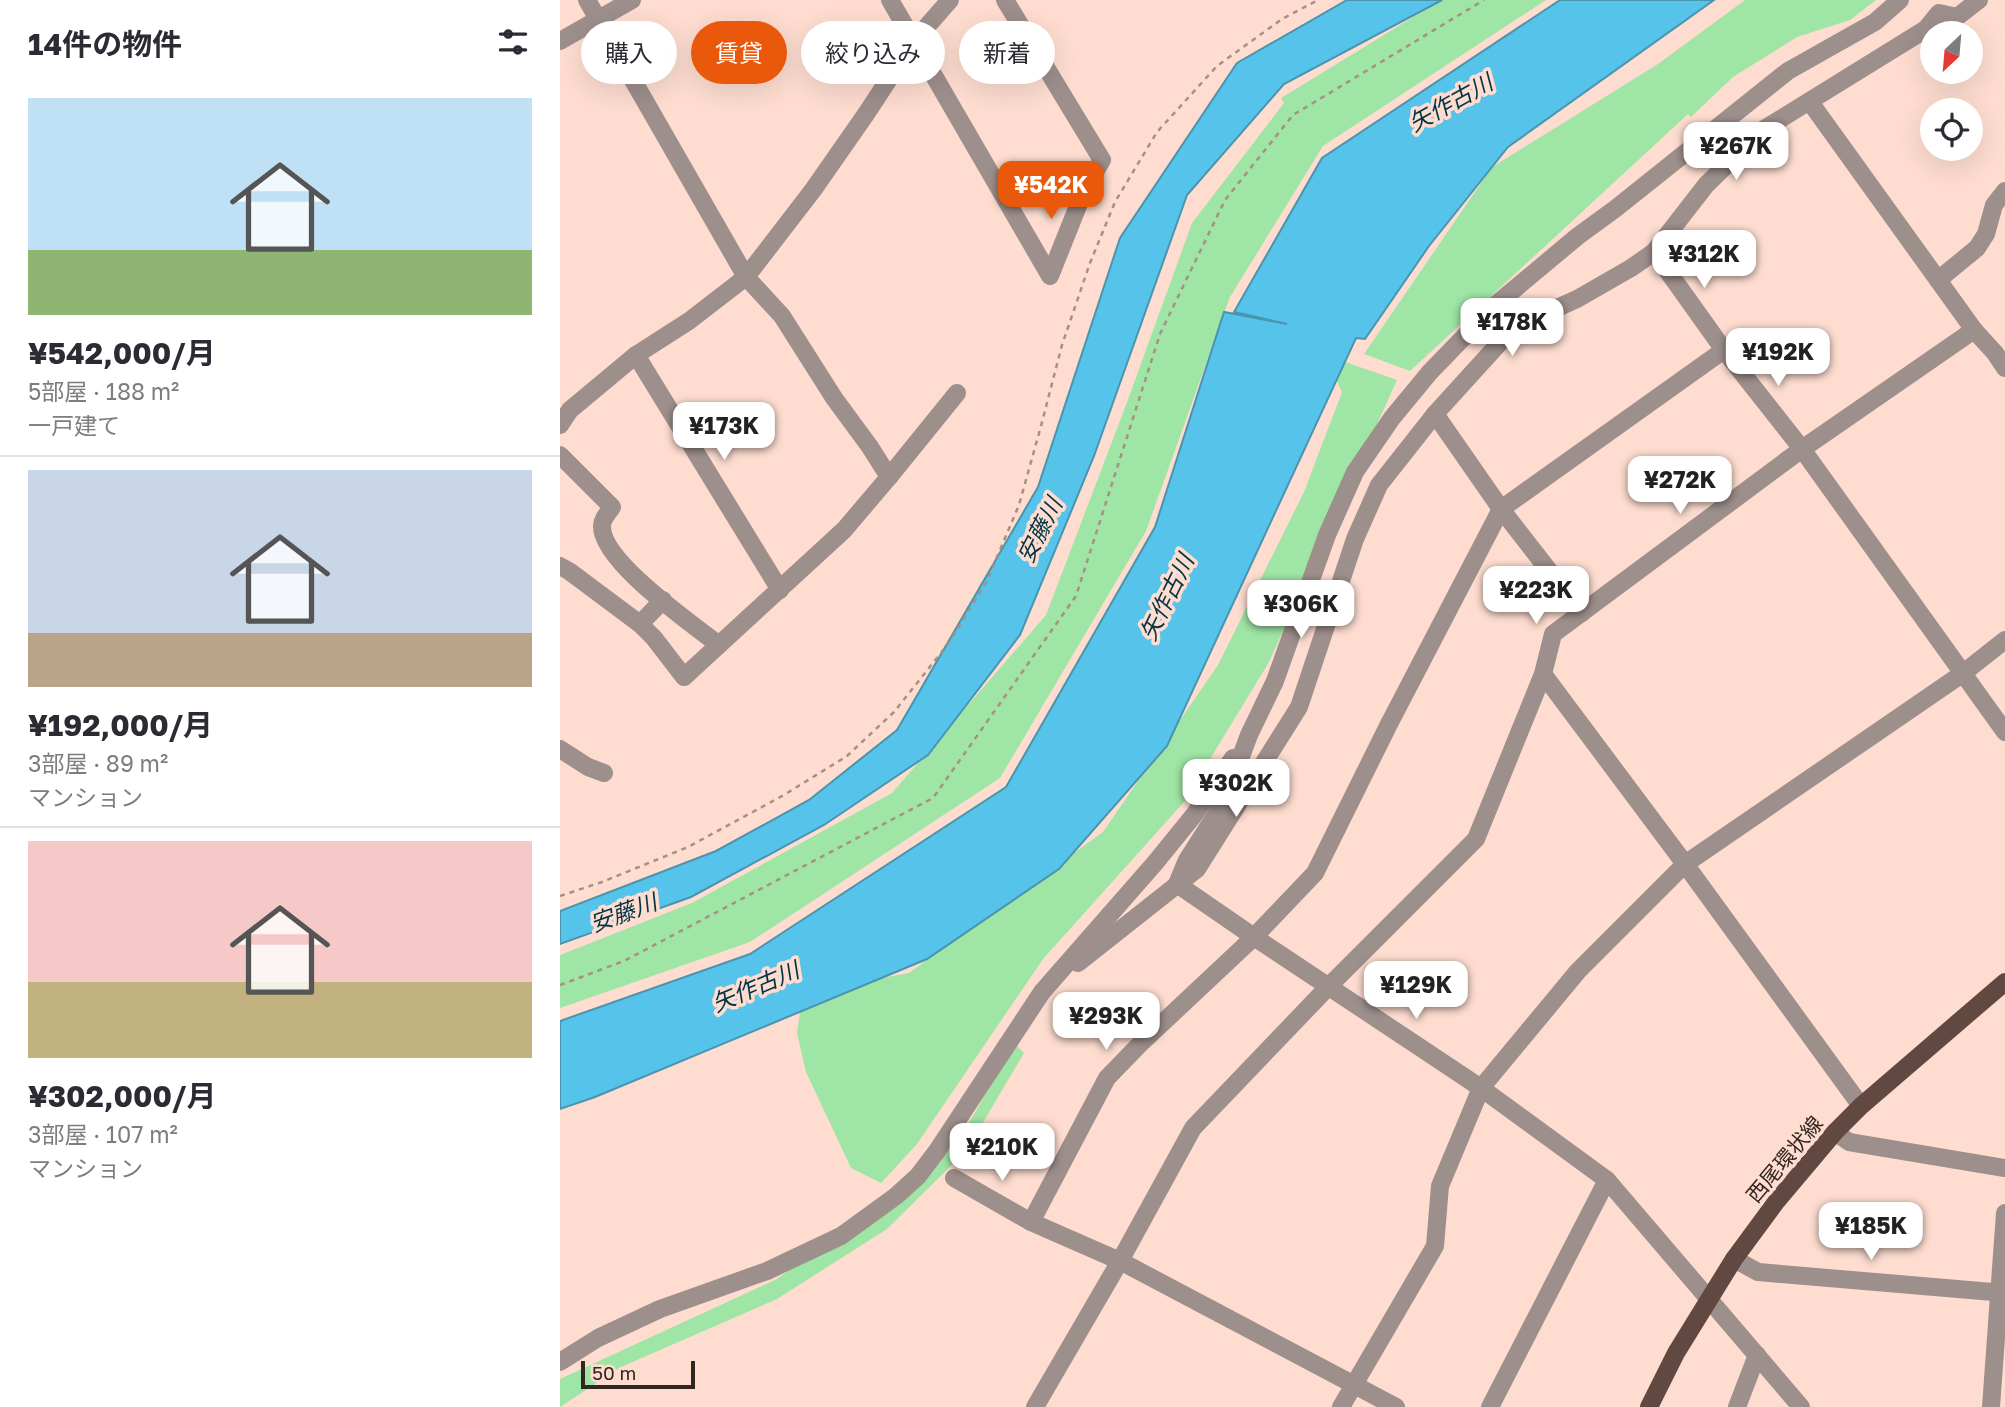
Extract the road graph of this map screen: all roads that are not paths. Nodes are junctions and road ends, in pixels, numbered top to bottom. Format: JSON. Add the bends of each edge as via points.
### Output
{"nodes":[{"id":1,"x":587,"y":0,"type":"edge"},
{"id":2,"x":632,"y":0,"type":"edge"},
{"id":3,"x":890,"y":0,"type":"edge"},
{"id":4,"x":950,"y":0,"type":"edge"},
{"id":5,"x":1005,"y":0,"type":"edge"},
{"id":6,"x":1900,"y":0,"type":"edge"},
{"id":7,"x":1979,"y":0,"type":"edge"},
{"id":8,"x":1942,"y":6,"type":"edge"},
{"id":9,"x":598,"y":20,"type":"junction"},
{"id":10,"x":902,"y":21,"type":"edge"},
{"id":11,"x":932,"y":21,"type":"edge"},
{"id":12,"x":560,"y":41,"type":"edge"},
{"id":13,"x":886,"y":84,"type":"edge"},
{"id":14,"x":939,"y":84,"type":"edge"},
{"id":15,"x":1810,"y":102,"type":"junction"},
{"id":16,"x":2005,"y":191,"type":"edge"},
{"id":17,"x":1654,"y":252,"type":"junction"},
{"id":18,"x":746,"y":277,"type":"junction"},
{"id":19,"x":1938,"y":280,"type":"junction"},
{"id":20,"x":1974,"y":330,"type":"junction"},
{"id":21,"x":1724,"y":350,"type":"junction"},
{"id":22,"x":636,"y":355,"type":"junction"},
{"id":23,"x":2002,"y":356,"type":"edge"},
{"id":24,"x":957,"y":393,"type":"dead end"},
{"id":25,"x":1435,"y":414,"type":"junction"},
{"id":26,"x":560,"y":425,"type":"edge"},
{"id":27,"x":1802,"y":449,"type":"junction"},
{"id":28,"x":560,"y":455,"type":"edge"},
{"id":29,"x":889,"y":477,"type":"junction"},
{"id":30,"x":1501,"y":509,"type":"junction"},
{"id":31,"x":560,"y":566,"type":"edge"},
{"id":32,"x":780,"y":590,"type":"junction"},
{"id":33,"x":663,"y":600,"type":"junction"},
{"id":34,"x":1582,"y":613,"type":"junction"},
{"id":35,"x":640,"y":624,"type":"junction"},
{"id":36,"x":2005,"y":640,"type":"edge"},
{"id":37,"x":719,"y":645,"type":"junction"},
{"id":38,"x":1543,"y":674,"type":"junction"},
{"id":39,"x":1962,"y":674,"type":"junction"},
{"id":40,"x":2005,"y":732,"type":"edge"},
{"id":41,"x":1249,"y":735,"type":"junction"},
{"id":42,"x":560,"y":749,"type":"edge"},
{"id":43,"x":604,"y":773,"type":"dead end"},
{"id":44,"x":1685,"y":864,"type":"junction"},
{"id":45,"x":1177,"y":884,"type":"junction"},
{"id":46,"x":1254,"y":937,"type":"junction"},
{"id":47,"x":2005,"y":982,"type":"edge"},
{"id":48,"x":1329,"y":986,"type":"junction"},
{"id":49,"x":1042,"y":992,"type":"junction"},
{"id":50,"x":1481,"y":1088,"type":"junction"},
{"id":51,"x":1861,"y":1106,"type":"junction"},
{"id":52,"x":1836,"y":1132,"type":"junction"},
{"id":53,"x":2005,"y":1168,"type":"edge"},
{"id":54,"x":954,"y":1178,"type":"dead end"},
{"id":55,"x":1607,"y":1180,"type":"junction"},
{"id":56,"x":2005,"y":1213,"type":"edge"},
{"id":57,"x":1031,"y":1222,"type":"junction"},
{"id":58,"x":1734,"y":1259,"type":"junction"},
{"id":59,"x":1120,"y":1261,"type":"junction"},
{"id":60,"x":2003,"y":1293,"type":"edge"},
{"id":61,"x":1709,"y":1299,"type":"junction"},
{"id":62,"x":1757,"y":1355,"type":"junction"},
{"id":63,"x":560,"y":1362,"type":"edge"},
{"id":64,"x":2000,"y":1364,"type":"edge"},
{"id":65,"x":1354,"y":1384,"type":"junction"},
{"id":66,"x":1996,"y":1397,"type":"edge"},
{"id":67,"x":1035,"y":1407,"type":"edge"},
{"id":68,"x":1341,"y":1407,"type":"edge"},
{"id":69,"x":1396,"y":1407,"type":"edge"},
{"id":70,"x":1490,"y":1407,"type":"edge"},
{"id":71,"x":1649,"y":1407,"type":"edge"},
{"id":72,"x":1737,"y":1407,"type":"edge"},
{"id":73,"x":1801,"y":1407,"type":"edge"}],
"edges":[{"from":1,"to":9,"type":"street"},
{"from":2,"to":9,"type":"street"},
{"from":3,"to":10,"type":"street"},
{"from":4,"to":11,"type":"street"},
{"from":5,"to":14,"type":"street","via":[[1102,160],[1084,191],[1050,276]]},
{"from":6,"to":41,"type":"street","via":[[1875,22],[1788,71],[1578,236],[1493,307],[1430,372],[1356,472],[1327,535],[1275,681]]},
{"from":7,"to":8,"type":"street","via":[[1957,17]]},
{"from":8,"to":15,"type":"street","via":[[1926,29]]},
{"from":9,"to":12,"type":"street"},
{"from":9,"to":18,"type":"street"},
{"from":13,"to":18,"type":"street"},
{"from":15,"to":17,"type":"street","via":[[1761,131],[1706,184]]},
{"from":15,"to":19,"type":"street"},
{"from":16,"to":19,"type":"street","via":[[1994,205],[1977,248]]},
{"from":17,"to":21,"type":"street"},
{"from":17,"to":25,"type":"street","via":[[1577,299],[1514,327]]},
{"from":18,"to":22,"type":"street"},
{"from":18,"to":29,"type":"street","via":[[782,316]]},
{"from":19,"to":20,"type":"street"},
{"from":20,"to":23,"type":"street"},
{"from":20,"to":27,"type":"street"},
{"from":21,"to":27,"type":"street"},
{"from":21,"to":30,"type":"street"},
{"from":22,"to":26,"type":"street","via":[[570,410]]},
{"from":22,"to":32,"type":"street"},
{"from":24,"to":29,"type":"street"},
{"from":25,"to":30,"type":"street"},
{"from":25,"to":45,"type":"street","via":[[1379,485],[1355,539],[1299,707],[1197,869]]},
{"from":27,"to":34,"type":"street"},
{"from":27,"to":39,"type":"street"},
{"from":28,"to":33,"type":"street","via":[[612,507],[601,526],[606,545],[637,580]]},
{"from":29,"to":32,"type":"street","via":[[844,530]]},
{"from":30,"to":34,"type":"street"},
{"from":30,"to":46,"type":"street","via":[[1315,873]]},
{"from":31,"to":35,"type":"street"},
{"from":32,"to":37,"type":"street"},
{"from":33,"to":35,"type":"street"},
{"from":33,"to":37,"type":"street"},
{"from":34,"to":38,"type":"street","via":[[1553,634]]},
{"from":35,"to":37,"type":"street","via":[[684,677]]},
{"from":36,"to":39,"type":"street"},
{"from":38,"to":44,"type":"street"},
{"from":38,"to":48,"type":"street","via":[[1476,839]]},
{"from":39,"to":40,"type":"street"},
{"from":39,"to":44,"type":"street"},
{"from":41,"to":45,"type":"street","via":[[1224,802]]},
{"from":41,"to":49,"type":"street","via":[[1194,815]]},
{"from":42,"to":43,"type":"street"},
{"from":44,"to":50,"type":"street","via":[[1578,971]]},
{"from":44,"to":51,"type":"street"},
{"from":45,"to":46,"type":"street"},
{"from":45,"to":49,"type":"street"},
{"from":46,"to":48,"type":"street"},
{"from":46,"to":57,"type":"street","via":[[1107,1078]]},
{"from":47,"to":51,"type":"main road","name":"西尾環状線"},
{"from":48,"to":50,"type":"street"},
{"from":48,"to":59,"type":"street","via":[[1193,1128]]},
{"from":49,"to":63,"type":"street","via":[[937,1151],[896,1196],[841,1236],[767,1271],[660,1309]]},
{"from":50,"to":55,"type":"street"},
{"from":50,"to":65,"type":"street","via":[[1440,1186],[1435,1246]]},
{"from":51,"to":52,"type":"main road","name":"西尾環状線"},
{"from":52,"to":53,"type":"street","via":[[1849,1142]]},
{"from":52,"to":58,"type":"main road","name":"西尾環状線"},
{"from":54,"to":57,"type":"street"},
{"from":55,"to":61,"type":"street"},
{"from":55,"to":70,"type":"street"},
{"from":56,"to":60,"type":"street"},
{"from":57,"to":59,"type":"street"},
{"from":58,"to":60,"type":"street","via":[[1758,1272]]},
{"from":58,"to":61,"type":"main road","name":"西尾環状線"},
{"from":59,"to":65,"type":"street"},
{"from":59,"to":67,"type":"street"},
{"from":60,"to":64,"type":"street"},
{"from":61,"to":62,"type":"street"},
{"from":61,"to":71,"type":"main road","name":"西尾環状線"},
{"from":62,"to":72,"type":"street"},
{"from":62,"to":73,"type":"street"},
{"from":64,"to":66,"type":"street"},
{"from":65,"to":68,"type":"street"},
{"from":65,"to":69,"type":"street"}]}
